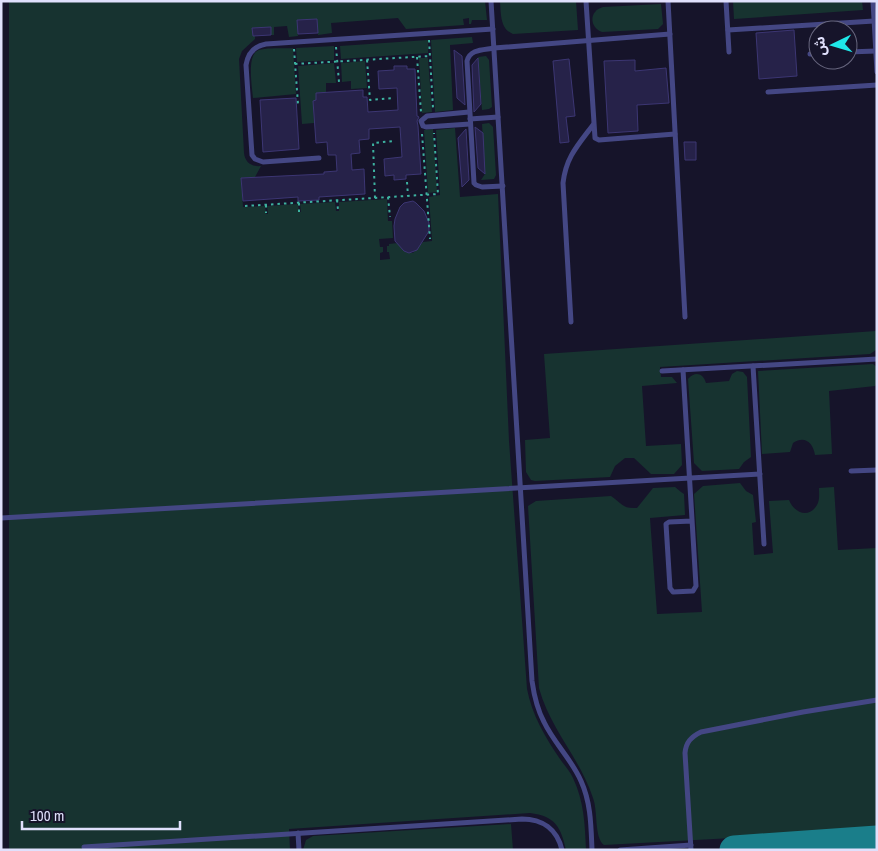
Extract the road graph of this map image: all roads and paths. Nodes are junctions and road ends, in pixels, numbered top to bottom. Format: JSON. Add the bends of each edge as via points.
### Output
{"nodes":[{"id":1,"x":491,"y":1,"type":"edge"},
{"id":2,"x":586,"y":1,"type":"edge"},
{"id":3,"x":668,"y":1,"type":"edge"},
{"id":4,"x":726,"y":1,"type":"edge"},
{"id":5,"x":873,"y":1,"type":"edge"},
{"id":6,"x":874,"y":21,"type":"junction"},
{"id":7,"x":493,"y":30,"type":"junction"},
{"id":8,"x":728,"y":30,"type":"junction"},
{"id":9,"x":429,"y":34,"type":"junction"},
{"id":10,"x":670,"y":34,"type":"junction"},
{"id":11,"x":336,"y":40,"type":"junction"},
{"id":12,"x":588,"y":40,"type":"junction"},
{"id":13,"x":294,"y":42,"type":"junction"},
{"id":14,"x":494,"y":48,"type":"junction"},
{"id":15,"x":876,"y":51,"type":"edge"},
{"id":16,"x":729,"y":52,"type":"dead end"},
{"id":17,"x":858,"y":52,"type":"edge"},
{"id":18,"x":430,"y":56,"type":"junction"},
{"id":19,"x":417,"y":57,"type":"junction"},
{"id":20,"x":366,"y":60,"type":"junction"},
{"id":21,"x":337,"y":61,"type":"junction"},
{"id":22,"x":296,"y":64,"type":"junction"},
{"id":23,"x":877,"y":72,"type":"edge"},
{"id":24,"x":339,"y":82,"type":"dead end"},
{"id":25,"x":877,"y":85,"type":"edge"},
{"id":26,"x":768,"y":92,"type":"dead end"},
{"id":27,"x":394,"y":98,"type":"dead end"},
{"id":28,"x":298,"y":104,"type":"dead end"},
{"id":29,"x":470,"y":112,"type":"junction"},
{"id":30,"x":433,"y":116,"type":"junction"},
{"id":31,"x":498,"y":117,"type":"junction"},
{"id":32,"x":421,"y":122,"type":"junction"},
{"id":33,"x":470,"y":122,"type":"junction"},
{"id":34,"x":593,"y":125,"type":"junction"},
{"id":35,"x":434,"y":127,"type":"junction"},
{"id":36,"x":675,"y":134,"type":"junction"},
{"id":37,"x":394,"y":141,"type":"dead end"},
{"id":38,"x":319,"y":158,"type":"dead end"},
{"id":39,"x":407,"y":182,"type":"dead end"},
{"id":40,"x":503,"y":186,"type":"junction"},
{"id":41,"x":427,"y":195,"type":"junction"},
{"id":42,"x":408,"y":196,"type":"junction"},
{"id":43,"x":388,"y":197,"type":"junction"},
{"id":44,"x":376,"y":198,"type":"junction"},
{"id":45,"x":337,"y":200,"type":"junction"},
{"id":46,"x":299,"y":203,"type":"junction"},
{"id":47,"x":266,"y":205,"type":"junction"},
{"id":48,"x":245,"y":206,"type":"dead end"},
{"id":49,"x":338,"y":210,"type":"dead end"},
{"id":50,"x":299,"y":212,"type":"dead end"},
{"id":51,"x":266,"y":213,"type":"dead end"},
{"id":52,"x":390,"y":217,"type":"dead end"},
{"id":53,"x":430,"y":239,"type":"dead end"},
{"id":54,"x":686,"y":317,"type":"dead end"},
{"id":55,"x":571,"y":322,"type":"dead end"},
{"id":56,"x":877,"y":359,"type":"edge"},
{"id":57,"x":753,"y":366,"type":"junction"},
{"id":58,"x":683,"y":370,"type":"junction"},
{"id":59,"x":662,"y":371,"type":"dead end"},
{"id":60,"x":877,"y":470,"type":"edge"},
{"id":61,"x":851,"y":471,"type":"dead end"},
{"id":62,"x":760,"y":474,"type":"junction"},
{"id":63,"x":689,"y":478,"type":"junction"},
{"id":64,"x":520,"y":488,"type":"junction"},
{"id":65,"x":1,"y":518,"type":"edge"},
{"id":66,"x":692,"y":521,"type":"junction"},
{"id":67,"x":764,"y":544,"type":"dead end"},
{"id":68,"x":877,"y":700,"type":"edge"},
{"id":69,"x":298,"y":833,"type":"junction"},
{"id":70,"x":84,"y":847,"type":"dead end"},
{"id":71,"x":691,"y":847,"type":"edge"},
{"id":72,"x":299,"y":850,"type":"edge"},
{"id":73,"x":562,"y":850,"type":"edge"},
{"id":74,"x":592,"y":850,"type":"edge"},
{"id":75,"x":620,"y":850,"type":"edge"}],
"edges":[{"from":1,"to":7,"type":"lane"},
{"from":2,"to":12,"type":"lane"},
{"from":3,"to":10,"type":"lane"},
{"from":4,"to":8,"type":"lane"},
{"from":5,"to":6,"type":"lane"},
{"from":6,"to":8,"type":"lane"},
{"from":6,"to":15,"type":"lane"},
{"from":7,"to":9,"type":"lane"},
{"from":7,"to":14,"type":"lane"},
{"from":8,"to":16,"type":"lane"},
{"from":9,"to":11,"type":"lane"},
{"from":9,"to":18,"type":"path"},
{"from":10,"to":12,"type":"lane"},
{"from":10,"to":36,"type":"lane"},
{"from":11,"to":13,"type":"lane"},
{"from":11,"to":21,"type":"path"},
{"from":12,"to":14,"type":"lane"},
{"from":12,"to":34,"type":"lane"},
{"from":13,"to":22,"type":"path"},
{"from":13,"to":38,"type":"lane","via":[[260,45],[247,59],[252,155],[264,162]]},
{"from":14,"to":29,"type":"lane","via":[[474,51],[467,57]]},
{"from":14,"to":31,"type":"lane"},
{"from":15,"to":17,"type":"lane"},
{"from":15,"to":23,"type":"lane"},
{"from":18,"to":19,"type":"path"},
{"from":18,"to":30,"type":"path"},
{"from":19,"to":20,"type":"path"},
{"from":19,"to":32,"type":"path"},
{"from":20,"to":21,"type":"path"},
{"from":20,"to":27,"type":"path","via":[[370,100]]},
{"from":21,"to":22,"type":"path"},
{"from":21,"to":24,"type":"path"},
{"from":22,"to":28,"type":"path"},
{"from":25,"to":26,"type":"lane"},
{"from":29,"to":30,"type":"lane"},
{"from":29,"to":33,"type":"lane"},
{"from":30,"to":32,"type":"lane","via":[[424,117]]},
{"from":31,"to":33,"type":"lane"},
{"from":31,"to":40,"type":"lane"},
{"from":32,"to":35,"type":"lane","via":[[426,127]]},
{"from":32,"to":41,"type":"path"},
{"from":33,"to":35,"type":"lane"},
{"from":33,"to":40,"type":"lane","via":[[474,183],[482,187]]},
{"from":34,"to":36,"type":"lane","via":[[595,138],[599,140]]},
{"from":34,"to":55,"type":"lane","via":[[571,154],[564,173]]},
{"from":35,"to":41,"type":"path","via":[[438,194]]},
{"from":36,"to":54,"type":"lane"},
{"from":37,"to":44,"type":"path","via":[[373,143]]},
{"from":39,"to":42,"type":"path"},
{"from":40,"to":64,"type":"lane"},
{"from":41,"to":42,"type":"path"},
{"from":41,"to":53,"type":"path"},
{"from":42,"to":43,"type":"path"},
{"from":43,"to":44,"type":"path"},
{"from":43,"to":52,"type":"path"},
{"from":44,"to":45,"type":"path"},
{"from":45,"to":46,"type":"path"},
{"from":45,"to":49,"type":"path"},
{"from":46,"to":47,"type":"path"},
{"from":46,"to":50,"type":"path"},
{"from":47,"to":48,"type":"path"},
{"from":47,"to":51,"type":"path"},
{"from":56,"to":57,"type":"lane"},
{"from":57,"to":58,"type":"lane"},
{"from":57,"to":62,"type":"lane"},
{"from":58,"to":59,"type":"lane"},
{"from":58,"to":63,"type":"lane"},
{"from":60,"to":61,"type":"lane"},
{"from":62,"to":63,"type":"lane"},
{"from":62,"to":67,"type":"lane"},
{"from":63,"to":64,"type":"lane"},
{"from":63,"to":66,"type":"lane"},
{"from":64,"to":65,"type":"lane"},
{"from":64,"to":74,"type":"lane","via":[[534,695],[544,722],[586,791]]},
{"from":66,"to":66,"type":"lane","via":[[666,524],[670,588],[673,592],[696,589]]},
{"from":68,"to":71,"type":"lane","via":[[720,728],[692,736],[686,753]]},
{"from":69,"to":70,"type":"lane"},
{"from":69,"to":72,"type":"lane"},
{"from":69,"to":73,"type":"lane","via":[[534,819],[554,831]]},
{"from":71,"to":75,"type":"lane"}]}
